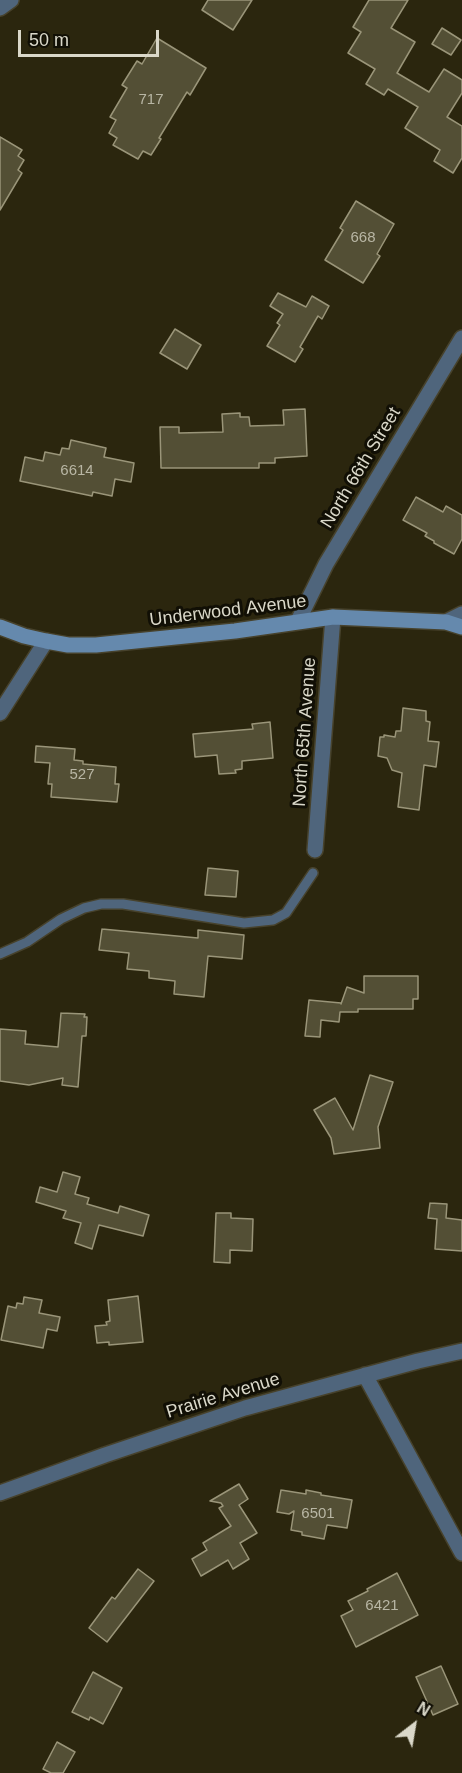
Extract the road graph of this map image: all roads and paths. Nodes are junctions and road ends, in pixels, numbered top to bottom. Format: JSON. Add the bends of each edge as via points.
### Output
{"nodes":[{"id":1,"x":11,"y":0,"type":"edge"},
{"id":2,"x":0,"y":8,"type":"edge"},
{"id":3,"x":462,"y":338,"type":"edge"},
{"id":4,"x":462,"y":615,"type":"edge"},
{"id":5,"x":333,"y":617,"type":"junction"},
{"id":6,"x":298,"y":621,"type":"junction"},
{"id":7,"x":446,"y":622,"type":"junction"},
{"id":8,"x":0,"y":627,"type":"edge"},
{"id":9,"x":462,"y":627,"type":"edge"},
{"id":10,"x":46,"y":641,"type":"junction"},
{"id":11,"x":0,"y":713,"type":"edge"},
{"id":12,"x":315,"y":850,"type":"dead end"},
{"id":13,"x":314,"y":873,"type":"dead end"},
{"id":14,"x":0,"y":954,"type":"edge"},
{"id":15,"x":462,"y":1351,"type":"edge"},
{"id":16,"x":365,"y":1375,"type":"junction"},
{"id":17,"x":0,"y":1493,"type":"edge"},
{"id":18,"x":462,"y":1553,"type":"edge"}],
"edges":[{"from":1,"to":2,"type":"street"},
{"from":3,"to":6,"type":"street","name":"North 66th Street","via":[[326,564]]},
{"from":4,"to":7,"type":"street"},
{"from":5,"to":6,"type":"main road","name":"Underwood Avenue"},
{"from":5,"to":7,"type":"main road","name":"Underwood Avenue"},
{"from":5,"to":12,"type":"street","name":"North 65th Avenue"},
{"from":6,"to":10,"type":"main road","name":"Underwood Avenue","via":[[96,645]]},
{"from":7,"to":9,"type":"main road","name":"Underwood Avenue"},
{"from":8,"to":10,"type":"main road","name":"Underwood Avenue"},
{"from":10,"to":11,"type":"street"},
{"from":13,"to":14,"type":"lane","via":[[286,913],[273,920],[244,923],[101,903],[61,919],[27,942]]},
{"from":15,"to":16,"type":"street","name":"Prairie Avenue"},
{"from":16,"to":17,"type":"street","name":"Prairie Avenue","via":[[245,1408]]},
{"from":16,"to":18,"type":"street"}]}
